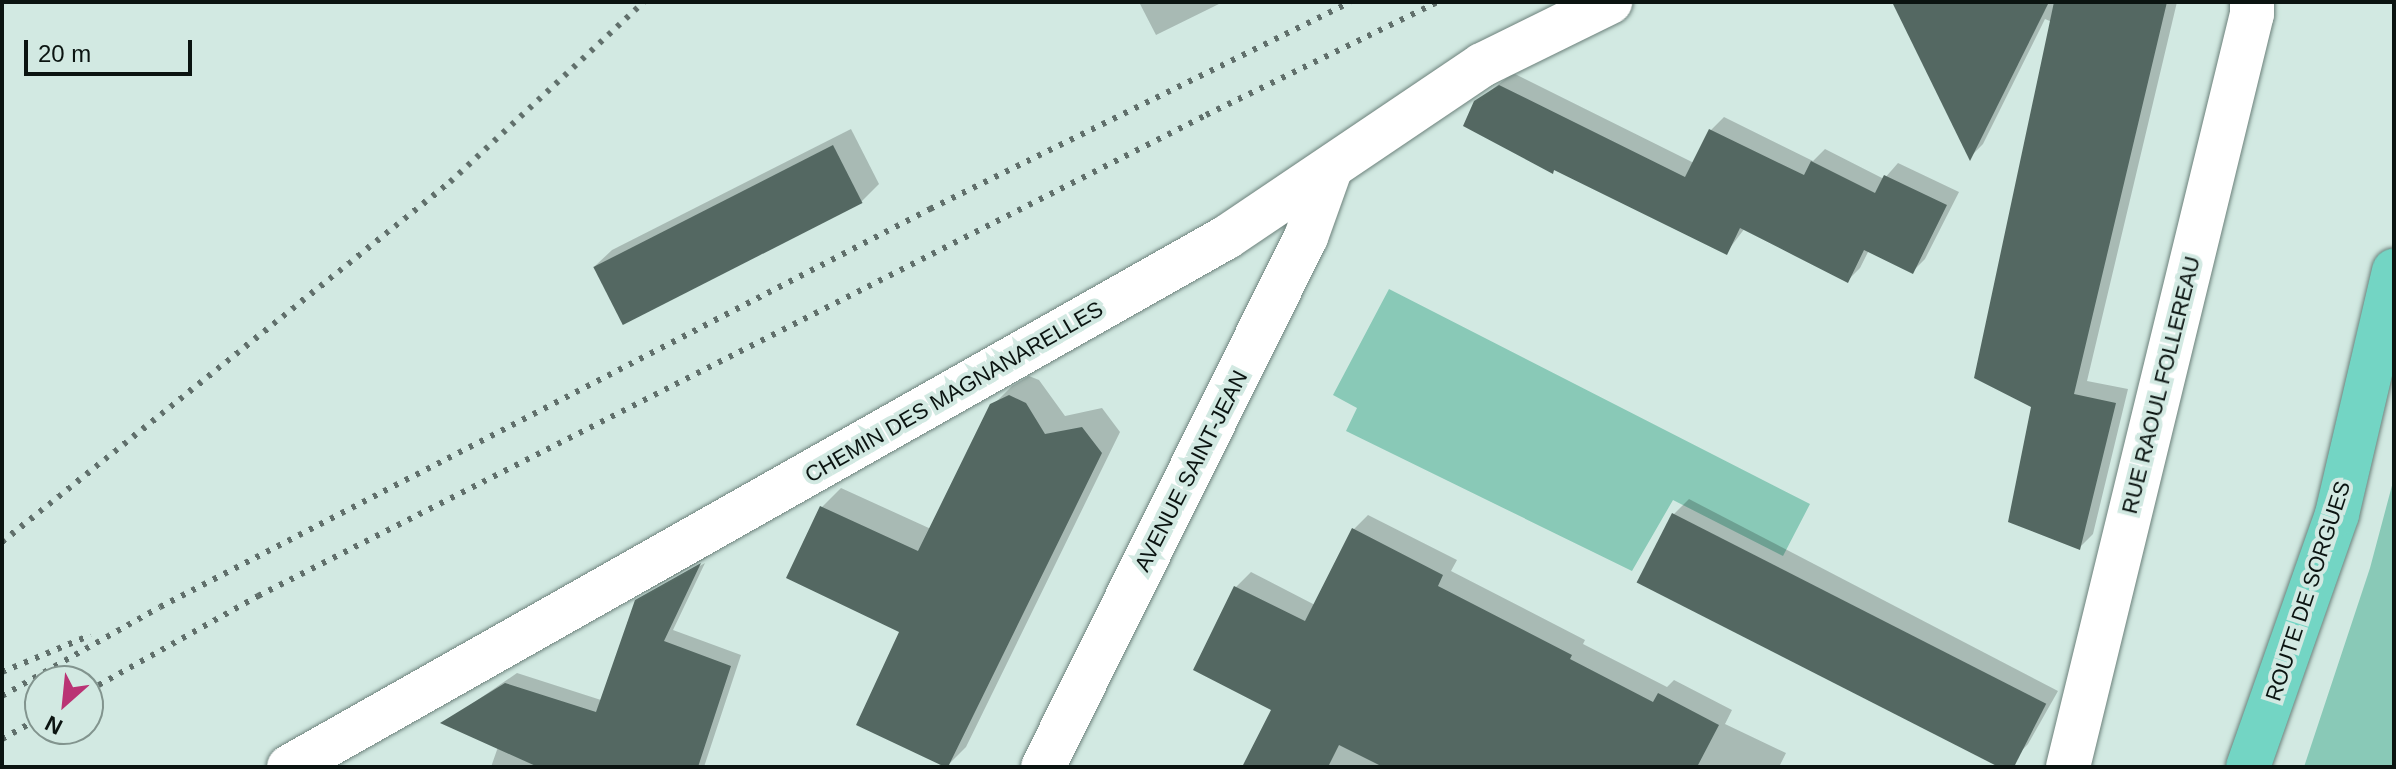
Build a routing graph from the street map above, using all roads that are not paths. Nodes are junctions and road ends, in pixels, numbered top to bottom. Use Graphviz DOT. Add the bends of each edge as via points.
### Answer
graph roads {
  1 [pos="1610,2"];
  2 [pos="2252,2"];
  3 [pos="1330,170"];
  4 [pos="2394,271"];
  5 [pos="289,767"];
  6 [pos="1043,767"];
  7 [pos="2068,767"];
  8 [pos="2248,767"];
  1 -- 3 [label="street, CHEMIN DES MAGNANARELLES" via="1482,65"];
  2 -- 7 [label="street, RUE RAOUL FOLLEREAU"];
  3 -- 5 [label="street, CHEMIN DES MAGNANARELLES" via="1227,237"];
  3 -- 6 [label="street, AVENUE SAINT-JEAN" via="1300,250"];
  4 -- 8 [label="main road, ROUTE DE SORGUES" via="2337,514"];
}
